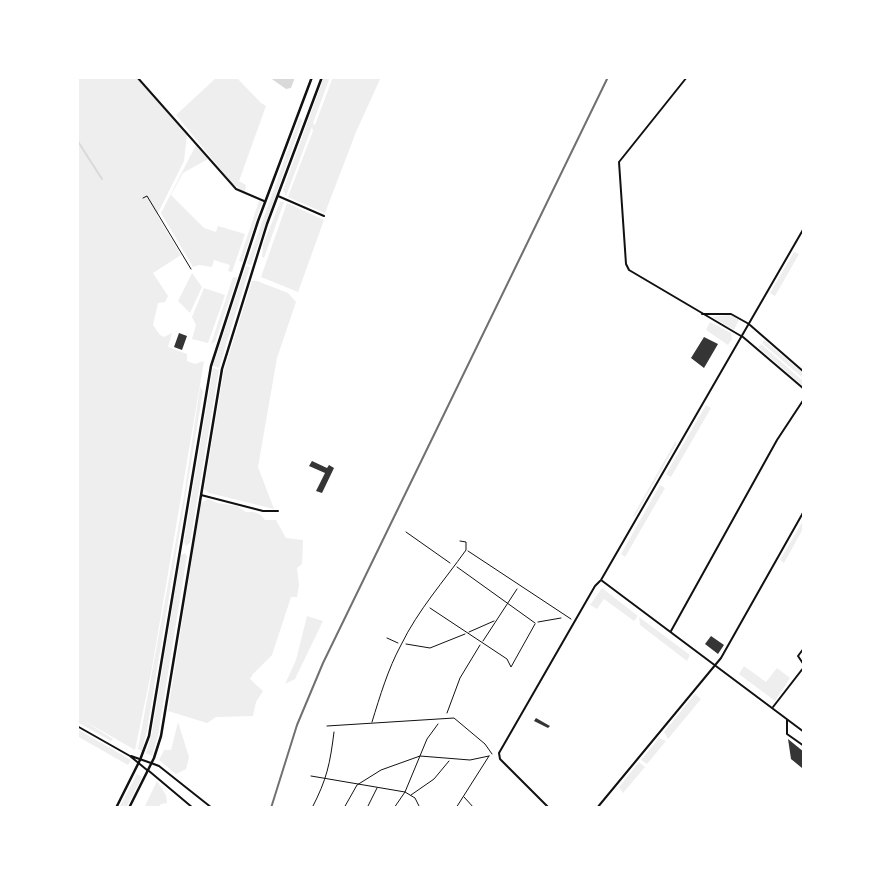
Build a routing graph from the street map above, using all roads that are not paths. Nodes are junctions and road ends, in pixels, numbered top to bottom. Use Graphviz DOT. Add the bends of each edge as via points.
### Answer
graph roads {
  1 [pos="137,77"];
  2 [pos="312,77"];
  3 [pos="322,77"];
  4 [pos="687,77"];
  5 [pos="298,113"];
  6 [pos="307,116"];
  7 [pos="277,195"];
  8 [pos="143,198"];
  9 [pos="265,202"];
  10 [pos="324,216"];
  11 [pos="804,228"];
  12 [pos="191,269"];
  13 [pos="701,314"];
  14 [pos="749,324"];
  15 [pos="742,336"];
  16 [pos="804,372"];
  17 [pos="804,389"];
  18 [pos="804,399"];
  19 [pos="200,495"];
  20 [pos="278,511"];
  21 [pos="804,511"];
  22 [pos="460,541"];
  23 [pos="180,548"];
  24 [pos="191,550"];
  25 [pos="466,550"];
  26 [pos="601,580"];
  27 [pos="571,619"];
  28 [pos="670,632"];
  29 [pos="804,648"];
  30 [pos="716,666"];
  31 [pos="804,666"];
  32 [pos="772,708"];
  33 [pos="787,719"];
  34 [pos="372,722"];
  35 [pos="77,726"];
  36 [pos="327,726"];
  37 [pos="804,732"];
  38 [pos="804,746"];
  39 [pos="491,755"];
  40 [pos="140,761"];
  41 [pos="151,763"];
  42 [pos="148,770"];
  43 [pos="116,808"];
  44 [pos="129,808"];
  45 [pos="193,808"];
  46 [pos="212,808"];
  47 [pos="549,808"];
  48 [pos="597,808"];
  1 -- 9 [label="street" via="236,189"];
  2 -- 5 [label="main road"];
  3 -- 6 [label="main road"];
  4 -- 13 [label="street" via="622,156 619,166 627,267"];
  5 -- 6 [label="main road"];
  5 -- 9 [label="main road"];
  6 -- 7 [label="main road"];
  7 -- 10 [label="street"];
  7 -- 19 [label="main road" via="222,369"];
  8 -- 12 [label="lane" via="147,196"];
  9 -- 23 [label="main road" via="211,366"];
  11 -- 14 [label="street"];
  13 -- 14 [label="street" via="731,314"];
  13 -- 15 [label="street"];
  14 -- 15 [label="street"];
  14 -- 16 [label="street"];
  15 -- 17 [label="street"];
  15 -- 26 [label="street"];
  18 -- 28 [label="street"];
  19 -- 20 [label="street"];
  19 -- 24 [label="main road"];
  21 -- 30 [label="street"];
  22 -- 25 [label="lane" via="466,542"];
  23 -- 24 [label="main road"];
  23 -- 40 [label="main road" via="150,731"];
  24 -- 41 [label="main road" via="161,736"];
  25 -- 27 [label="lane"];
  25 -- 34 [label="lane" via="401,643"];
  26 -- 28 [label="street"];
  26 -- 47 [label="street" via="498,755"];
  28 -- 30 [label="street"];
  29 -- 31 [label="street" via="798,656"];
  30 -- 32 [label="street"];
  30 -- 48 [label="street"];
  31 -- 32 [label="street"];
  32 -- 33 [label="street"];
  33 -- 37 [label="street"];
  33 -- 38 [label="street" via="788,734"];
  34 -- 36 [label="lane"];
  34 -- 39 [label="lane" via="454,718 485,744"];
  35 -- 40 [label="street"];
  40 -- 41 [label="street"];
  40 -- 42 [label="street"];
  40 -- 43 [label="main road"];
  41 -- 42 [label="main road"];
  41 -- 46 [label="street"];
  42 -- 44 [label="main road"];
  42 -- 45 [label="street"];
}
